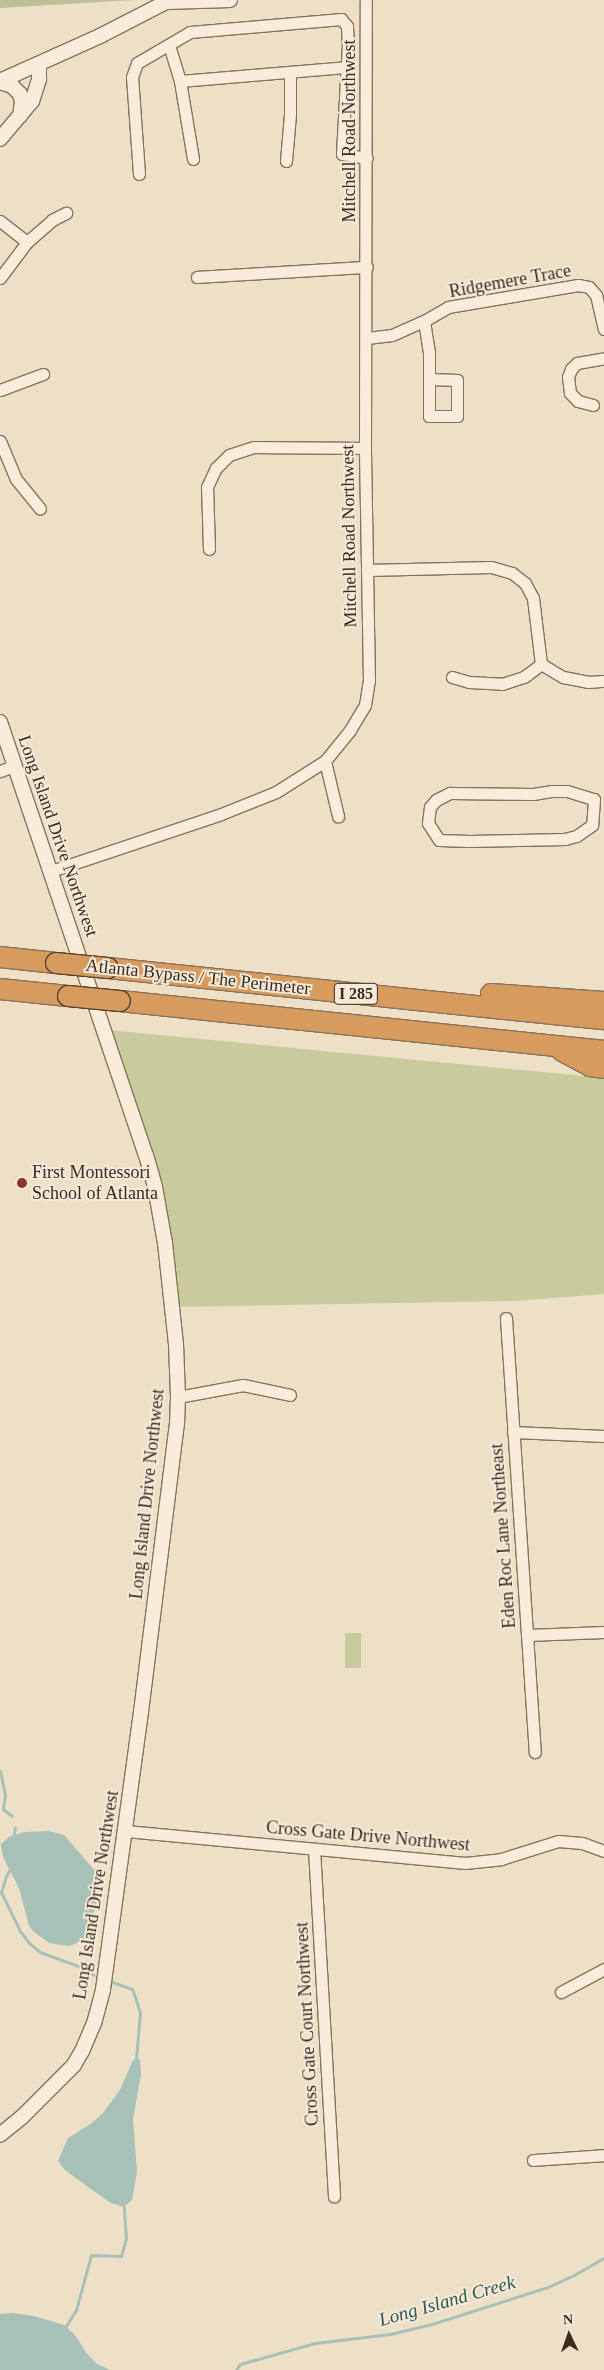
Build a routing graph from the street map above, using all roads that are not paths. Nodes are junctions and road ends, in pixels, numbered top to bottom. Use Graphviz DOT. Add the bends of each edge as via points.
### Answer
graph roads {
  1 [pos="230,0"];
  2 [pos="366,0"];
  3 [pos="168,1"];
  4 [pos="169,44"];
  5 [pos="39,64"];
  6 [pos="348,68"];
  7 [pos="290,73"];
  8 [pos="180,81"];
  9 [pos="0,82"];
  10 [pos="20,117"];
  11 [pos="0,139"];
  12 [pos="367,158"];
  13 [pos="192,159"];
  14 [pos="286,161"];
  15 [pos="139,174"];
  16 [pos="66,213"];
  17 [pos="0,221"];
  18 [pos="27,242"];
  19 [pos="367,267"];
  20 [pos="197,277"];
  21 [pos="0,278"];
  22 [pos="424,321"];
  23 [pos="604,329"];
  24 [pos="367,338"];
  25 [pos="604,358"];
  26 [pos="44,374"];
  27 [pos="430,379"];
  28 [pos="0,390"];
  29 [pos="594,405"];
  30 [pos="0,441"];
  31 [pos="365,448"];
  32 [pos="40,508"];
  33 [pos="209,549"];
  34 [pos="367,570"];
  35 [pos="541,664"];
  36 [pos="452,677"];
  37 [pos="604,681"];
  38 [pos="0,722"];
  39 [pos="325,761"];
  40 [pos="14,766"];
  41 [pos="0,771"];
  42 [pos="600,796"];
  43 [pos="338,816"];
  44 [pos="51,871"];
  45 [pos="0,957"];
  46 [pos="231,981"];
  47 [pos="0,989"];
  48 [pos="604,1002"];
  49 [pos="604,1019"];
  50 [pos="551,1046"];
  51 [pos="604,1051"];
  52 [pos="604,1068"];
  53 [pos="506,1318"];
  54 [pos="290,1395"];
  55 [pos="178,1397"];
  56 [pos="513,1432"];
  57 [pos="604,1436"];
  58 [pos="604,1632"];
  59 [pos="527,1635"];
  60 [pos="534,1752"];
  61 [pos="126,1831"];
  62 [pos="314,1849"];
  63 [pos="604,1851"];
  64 [pos="604,1969"];
  65 [pos="561,1992"];
  66 [pos="0,2135"];
  67 [pos="604,2155"];
  68 [pos="533,2160"];
  69 [pos="334,2196"];
  1 -- 3 [label="street"];
  2 -- 12 [label="street, Mitchell Road Northwest"];
  3 -- 5 [label="street"];
  4 -- 6 [label="street" via="190,32 341,19 347,26"];
  4 -- 8 [label="street"];
  4 -- 15 [label="street" via="137,63 132,76"];
  5 -- 9 [label="street"];
  5 -- 10 [label="street" via="35,94"];
  6 -- 7 [label="street"];
  6 -- 12 [label="street" via="342,154"];
  7 -- 8 [label="street"];
  7 -- 14 [label="street"];
  8 -- 13 [label="street"];
  9 -- 10 [label="street" via="12,86 20,94"];
  10 -- 11 [label="street"];
  12 -- 19 [label="street, Mitchell Road Northwest"];
  16 -- 18 [label="street" via="52,220"];
  17 -- 18 [label="street"];
  18 -- 21 [label="street"];
  19 -- 20 [label="street"];
  19 -- 24 [label="street, Mitchell Road Northwest"];
  22 -- 23 [label="street, Ridgemere Trace" via="448,307 578,286 590,288 596,295"];
  22 -- 24 [label="street, Ridgemere Trace" via="392,334"];
  22 -- 27 [label="street" via="430,352"];
  24 -- 31 [label="street, Mitchell Road Northwest"];
  25 -- 29 [label="street" via="577,364 570,369 568,377 570,393 578,401"];
  26 -- 28 [label="street"];
  30 -- 32 [label="street" via="16,479"];
  31 -- 33 [label="street" via="254,447 229,455 216,468 207,487"];
  31 -- 34 [label="street, Mitchell Road Northwest"];
  34 -- 35 [label="street" via="491,567 512,573 525,583 533,598"];
  34 -- 39 [label="street, Mitchell Road Northwest" via="368,693 361,716"];
  35 -- 36 [label="street" via="524,678 502,684 469,682"];
  35 -- 37 [label="street" via="563,677 588,682"];
  38 -- 40 [label="street, Long Island Drive Northwest"];
  39 -- 43 [label="street"];
  39 -- 44 [label="street, Mitchell Road Northwest" via="258,800"];
  40 -- 41 [label="street"];
  40 -- 44 [label="street, Long Island Drive Northwest"];
  42 -- 42 [label="street" via="592,825 565,839 439,840 428,823 430,807 450,793 567,791"];
  44 -- 55 [label="street, Long Island Drive Northwest" via="155,1187 165,1243"];
  45 -- 46 [label="highway, Atlanta Bypass / The Perimeter / I 285, bridge"];
  46 -- 48 [label="highway" via="329,979"];
  46 -- 49 [label="highway, Atlanta Bypass / The Perimeter / I 285"];
  47 -- 50 [label="highway, Atlanta Bypass / The Perimeter / I 285, bridge"];
  50 -- 51 [label="highway, Atlanta Bypass / The Perimeter / I 285"];
  50 -- 52 [label="highway" via="590,1066"];
  53 -- 56 [label="street, Eden Roc Lane Northeast"];
  54 -- 55 [label="street" via="244,1385"];
  55 -- 61 [label="street, Long Island Drive Northwest"];
  56 -- 57 [label="street"];
  56 -- 59 [label="street, Eden Roc Lane Northeast"];
  58 -- 59 [label="street"];
  59 -- 60 [label="street, Eden Roc Lane Northeast"];
  61 -- 62 [label="street, Cross Gate Drive Northwest"];
  61 -- 66 [label="street, Long Island Drive Northwest" via="103,1990 94,2023 82,2051 64,2077"];
  62 -- 63 [label="street, Cross Gate Drive Northwest" via="465,1863 501,1859 558,1841 582,1843"];
  62 -- 69 [label="street, Cross Gate Court Northwest"];
  64 -- 65 [label="street"];
  67 -- 68 [label="street"];
}
